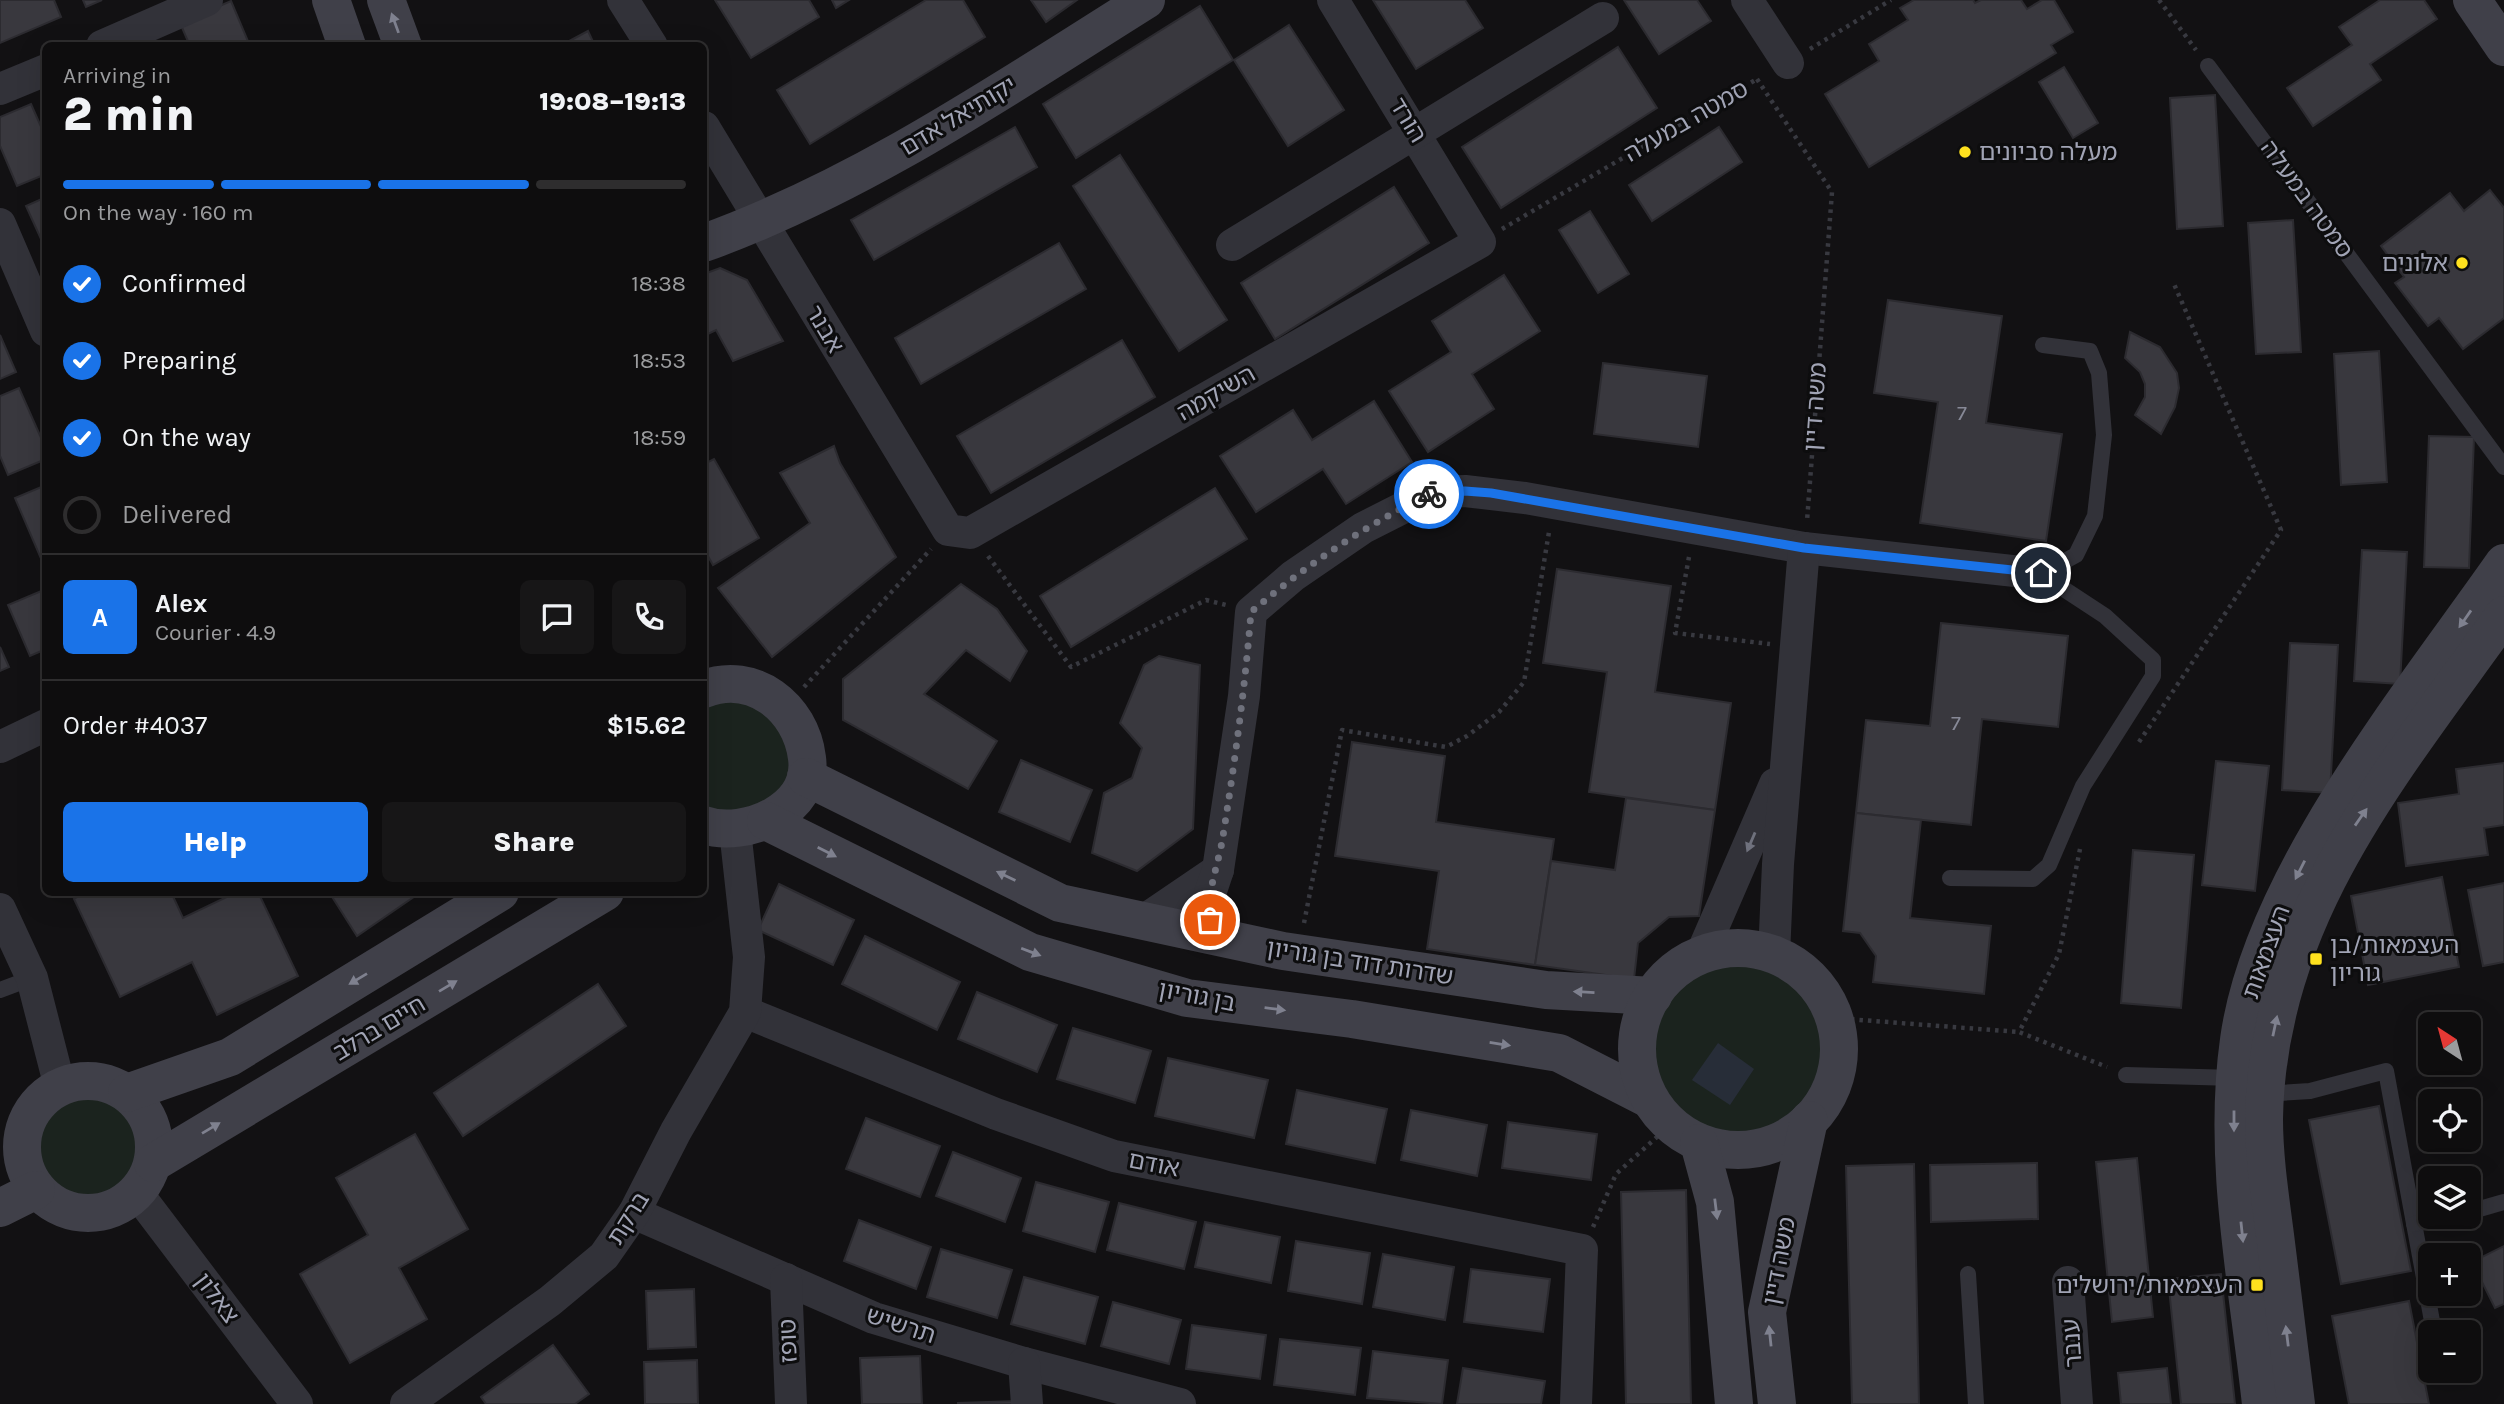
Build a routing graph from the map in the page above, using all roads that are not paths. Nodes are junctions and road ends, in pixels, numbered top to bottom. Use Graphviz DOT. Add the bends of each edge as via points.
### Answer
graph roads {
  1 [pos="207,0"];
  2 [pos="331,0"];
  3 [pos="386,0"];
  4 [pos="624,0"];
  5 [pos="1146,0"];
  6 [pos="1333,0"];
  7 [pos="1747,0"];
  8 [pos="2472,0"];
  9 [pos="1603,18"];
  10 [pos="147,37"];
  11 [pos="122,42"];
  12 [pos="346,42"];
  13 [pos="402,42"];
  14 [pos="650,42"];
  15 [pos="2504,47"];
  16 [pos="1787,63"];
  17 [pos="2208,66"];
  18 [pos="42,72"];
  19 [pos="0,89"];
  20 [pos="707,132"];
  21 [pos="1416,132"];
  22 [pos="763,222"];
  23 [pos="0,224"];
  24 [pos="707,242"];
  25 [pos="1480,242"];
  26 [pos="1232,245"];
  27 [pos="42,322"];
  28 [pos="2043,345"];
  29 [pos="2504,467"];
  30 [pos="959,532"];
  31 [pos="1804,548"];
  32 [pos="2504,563"];
  33 [pos="2041,573"];
  34 [pos="2504,615"];
  35 [pos="707,687"];
  36 [pos="42,727"];
  37 [pos="0,747"];
  38 [pos="1787,757"];
  39 [pos="806,777"];
  40 [pos="724,827"];
  41 [pos="1218,870"];
  42 [pos="1950,878"];
  43 [pos="493,896"];
  44 [pos="599,896"];
  45 [pos="0,909"];
  46 [pos="1143,921"];
  47 [pos="1213,937"];
  48 [pos="1701,955"];
  49 [pos="1774,955"];
  50 [pos="32,978"];
  51 [pos="0,990"];
  52 [pos="1653,996"];
  53 [pos="745,1012"];
  54 [pos="2126,1075"];
  55 [pos="2250,1086"];
  56 [pos="60,1087"];
  57 [pos="127,1093"];
  58 [pos="1808,1120"];
  59 [pos="1673,1122"];
  60 [pos="13,1132"];
  61 [pos="145,1177"];
  62 [pos="36,1189"];
  63 [pos="2504,1202"];
  64 [pos="0,1208"];
  65 [pos="2481,1209"];
  66 [pos="634,1213"];
  67 [pos="2418,1223"];
  68 [pos="2414,1224"];
  69 [pos="1968,1275"];
  70 [pos="786,1279"];
  71 [pos="2068,1282"];
  72 [pos="2432,1320"];
  73 [pos="1024,1363"];
  74 [pos="297,1404"];
  75 [pos="406,1404"];
  76 [pos="791,1404"];
  77 [pos="1027,1404"];
  78 [pos="1180,1404"];
  79 [pos="1576,1404"];
  80 [pos="1734,1404"];
  81 [pos="1777,1404"];
  82 [pos="1976,1404"];
  83 [pos="2077,1404"];
  84 [pos="2261,1404"];
  85 [pos="2296,1404"];
  1 -- 10 [label="street"];
  2 -- 12 [label="street"];
  13 -- 3 [label="street, one-way"];
  4 -- 14 [label="street"];
  5 -- 22 [label="street, יקותיאל אדם" via="928,136"];
  6 -- 21 [label="street, הורד"];
  7 -- 16 [label="street"];
  8 -- 15 [label="street"];
  9 -- 21 [label="street"];
  10 -- 11 [label="street"];
  17 -- 29 [label="lane, סמטה במעלה"];
  18 -- 19 [label="street"];
  20 -- 22 [label="street, אבנר"];
  21 -- 25 [label="street, הורד"];
  21 -- 26 [label="street"];
  22 -- 24 [label="street, יקותיאל אדם"];
  22 -- 30 [label="street, אבנר" via="822,325"];
  23 -- 27 [label="street"];
  25 -- 30 [label="street, השיקמה"];
  28 -- 33 [label="lane" via="2090,351 2099,373 2104,435 2095,516 2076,555"];
  31 -- 33 [label="street"];
  31 -- 38 [label="street"];
  31 -- 41 [label="street" via="1465,491 1434,492 1363,528 1293,576 1251,612 1244,696"];
  32 -- 55 [label="street, העצמאות, one-way" via="2374,750 2309,852 2276,917 2254,973 2239,1039"];
  33 -- 42 [label="lane" via="2105,616 2153,660 2153,676 2083,786 2049,865 2033,879"];
  55 -- 34 [label="street, העצמאות, one-way" via="2271,1043 2299,941 2355,825"];
  35 -- 39 [label="street" via="736,683 774,697 801,738"];
  36 -- 37 [label="street"];
  38 -- 48 [label="street, one-way"];
  38 -- 49 [label="street"];
  39 -- 40 [label="street" via="782,811"];
  46 -- 39 [label="street, שדרות דוד בן גוריון, one-way" via="1060,903"];
  40 -- 53 [label="street, ברקת" via="750,957"];
  40 -- 59 [label="street, בן גוריון, one-way" via="1030,952 1187,998 1559,1053"];
  41 -- 46 [label="street"];
  41 -- 47 [label="street" via="1207,903"];
  43 -- 57 [label="street, one-way" via="230,1057"];
  61 -- 44 [label="street, חיים ברלב, one-way"];
  45 -- 50 [label="street"];
  46 -- 47 [label="street, שדרות דוד בן גוריון"];
  52 -- 47 [label="street, שדרות דוד בן גוריון, one-way" via="1546,990"];
  48 -- 49 [label="street" via="1727,948 1760,949"];
  48 -- 52 [label="street" via="1668,975"];
  49 -- 58 [label="street" via="1790,961 1815,982 1834,1017 1840,1042 1836,1075 1822,1106"];
  50 -- 51 [label="lane"];
  50 -- 56 [label="street"];
  52 -- 59 [label="street" via="1637,1032 1637,1066"];
  53 -- 66 [label="street, ברקת"];
  53 -- 79 [label="street, אודם" via="996,1114 1114,1156 1582,1250"];
  54 -- 55 [label="lane"];
  55 -- 68 [label="lane" via="2310,1091 2386,1071"];
  55 -- 84 [label="street, העצמאות, one-way" via="2236,1164"];
  85 -- 55 [label="street, העצמאות, one-way" via="2269,1186"];
  56 -- 57 [label="street" via="94,1081"];
  56 -- 60 [label="street" via="45,1096"];
  57 -- 61 [label="street" via="153,1132"];
  58 -- 59 [label="street" via="1798,1131 1767,1146 1733,1150"];
  81 -- 58 [label="street, משה דיין, one-way" via="1768,1312"];
  59 -- 80 [label="street, משה דיין, one-way" via="1715,1202"];
  60 -- 62 [label="street"];
  61 -- 62 [label="street" via="118,1206 97,1213 74,1213 53,1204"];
  61 -- 74 [label="street, צאלון"];
  62 -- 64 [label="street"];
  63 -- 65 [label="lane"];
  66 -- 70 [label="street, תרשיש"];
  66 -- 75 [label="street, ברקת" via="595,1264"];
  67 -- 68 [label="lane"];
  68 -- 72 [label="lane"];
  69 -- 82 [label="lane"];
  70 -- 73 [label="street, תרשיש" via="874,1318"];
  70 -- 76 [label="street, טופז"];
  71 -- 83 [label="street, ענבר"];
  73 -- 77 [label="street"];
  73 -- 78 [label="street, תרשיש"];
}
